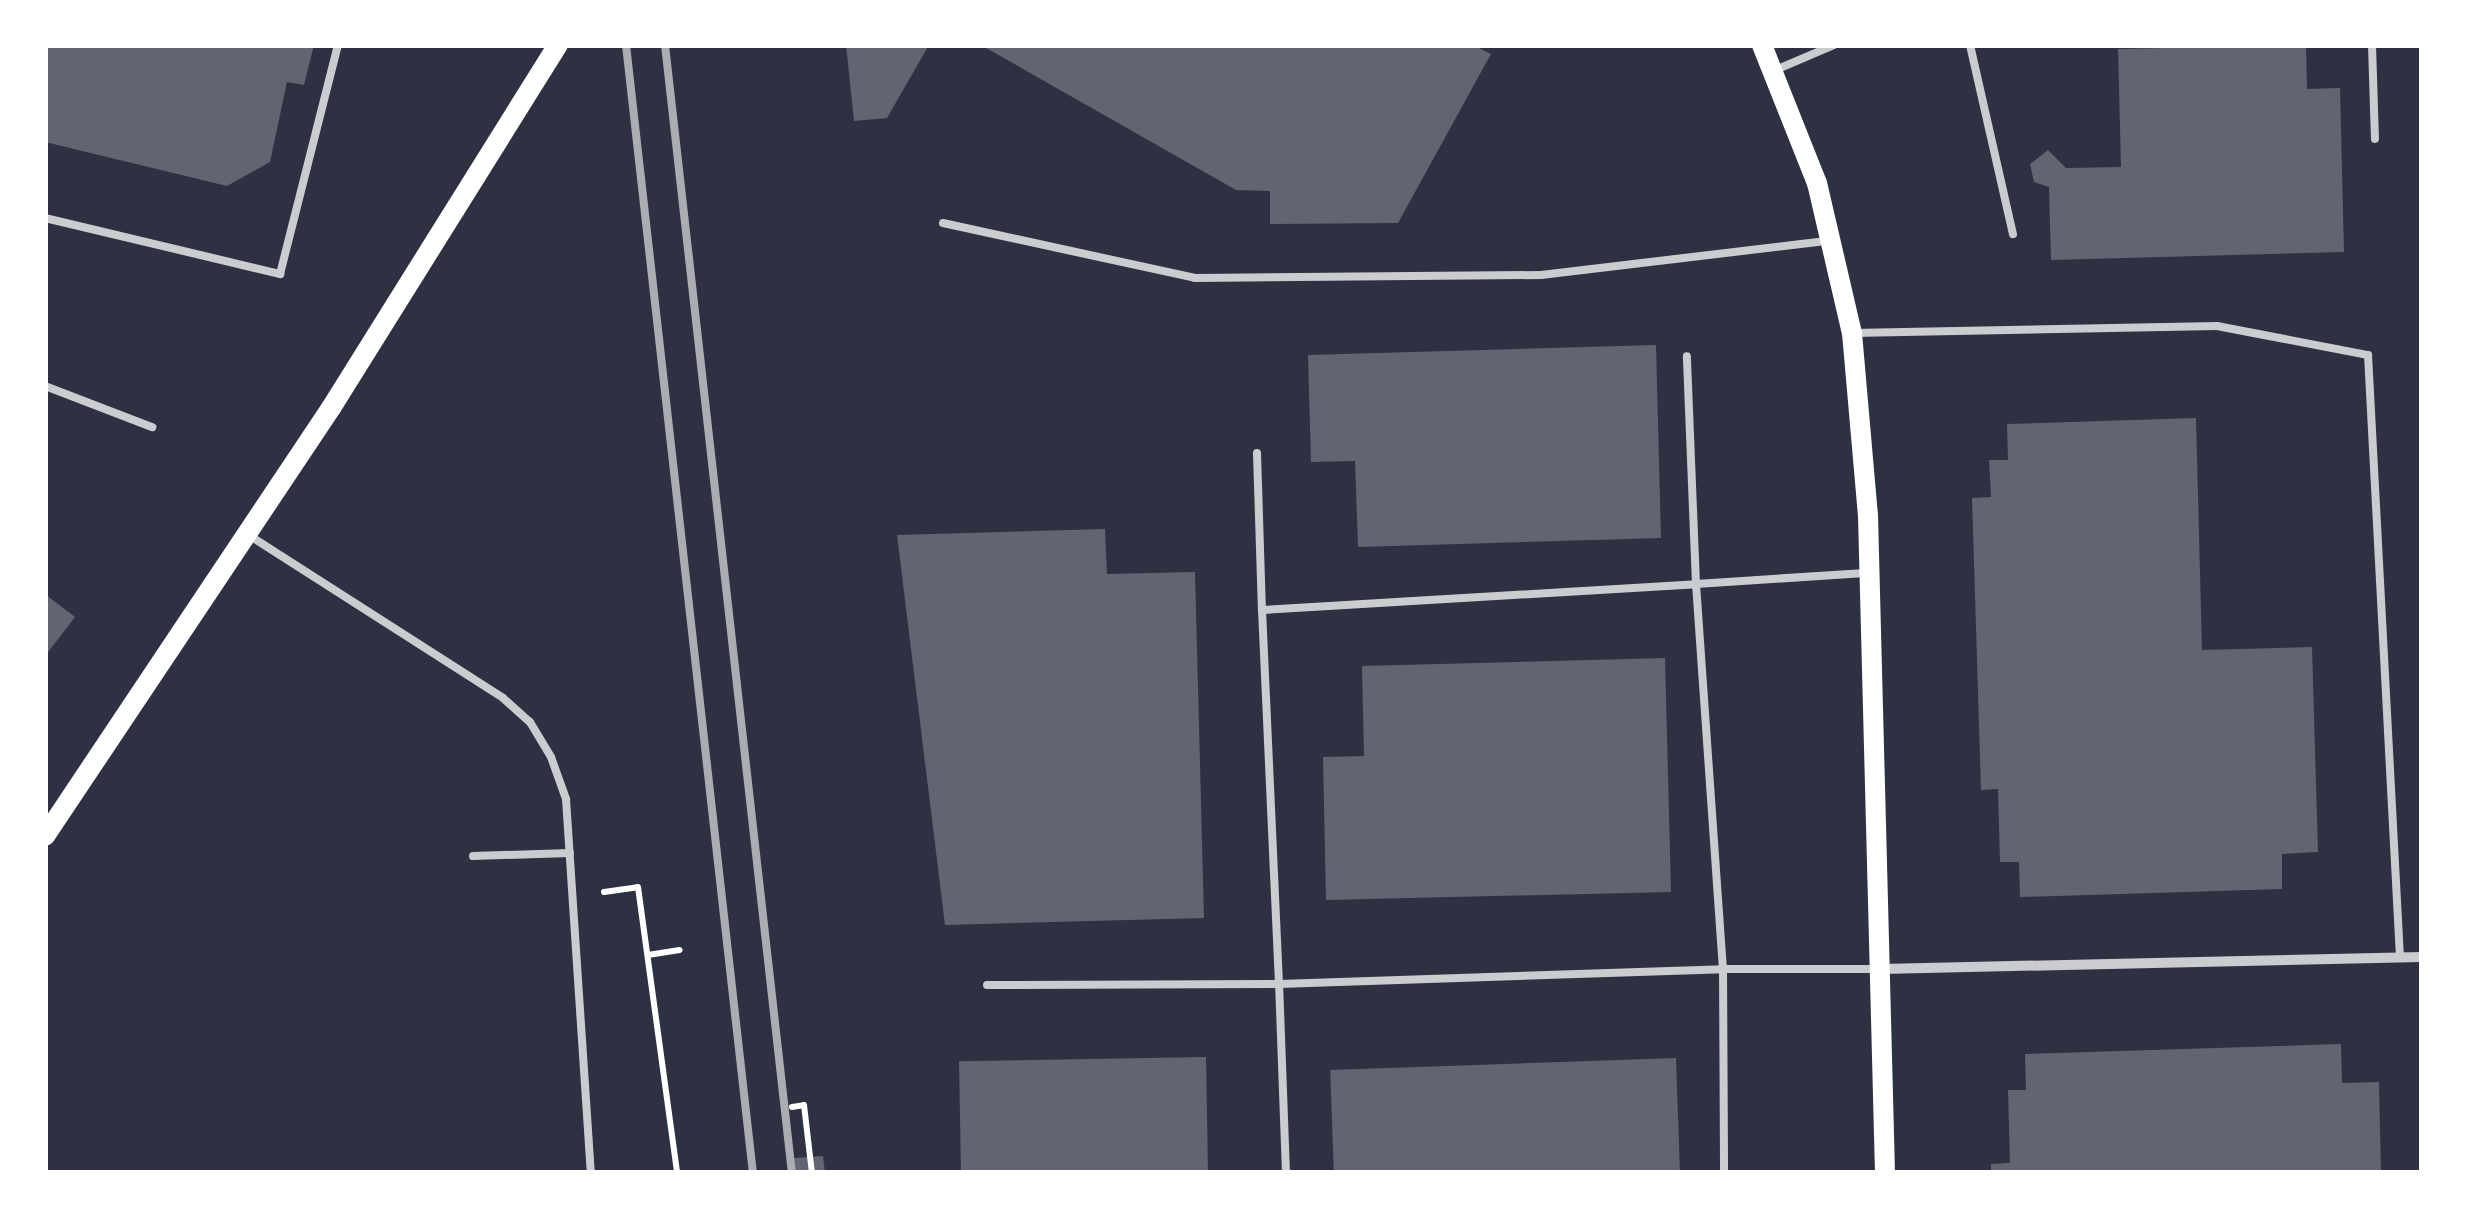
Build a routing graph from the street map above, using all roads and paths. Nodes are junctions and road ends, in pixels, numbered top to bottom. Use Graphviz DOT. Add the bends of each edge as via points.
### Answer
graph roads {
  1 [pos="338,45"];
  2 [pos="558,45"];
  3 [pos="1762,45"];
  4 [pos="1834,45"];
  5 [pos="1970,45"];
  6 [pos="2372,45"];
  7 [pos="1773,71"];
  8 [pos="2375,139"];
  9 [pos="45,218"];
  10 [pos="943,223"];
  11 [pos="2012,234"];
  12 [pos="1830,240"];
  13 [pos="1852,333"];
  14 [pos="1687,356"];
  15 [pos="45,386"];
  16 [pos="152,427"];
  17 [pos="1257,453"];
  18 [pos="247,534"];
  19 [pos="1870,573"];
  20 [pos="1696,584"];
  21 [pos="1262,610"];
  22 [pos="45,836"];
  23 [pos="570,853"];
  24 [pos="473,856"];
  25 [pos="604,892"];
  26 [pos="680,950"];
  27 [pos="648,956"];
  28 [pos="2400,957"];
  29 [pos="2422,957"];
  30 [pos="1724,969"];
  31 [pos="1880,970"];
  32 [pos="1279,984"];
  33 [pos="987,985"];
  34 [pos="792,1107"];
  35 [pos="592,1173"];
  36 [pos="677,1173"];
  37 [pos="812,1173"];
  38 [pos="1286,1173"];
  39 [pos="1724,1173"];
  40 [pos="1884,1173"];
  1 -- 9 [label="lane" via="280,274"];
  2 -- 18 [label="main road"];
  3 -- 7 [label="main road"];
  4 -- 7 [label="lane"];
  5 -- 11 [label="lane"];
  6 -- 8 [label="lane"];
  7 -- 12 [label="main road" via="1817,183"];
  10 -- 12 [label="lane" via="1194,278 1542,275"];
  12 -- 13 [label="main road"];
  13 -- 19 [label="main road"];
  13 -- 28 [label="lane" via="2217,326 2368,355"];
  14 -- 20 [label="lane"];
  15 -- 16 [label="lane"];
  17 -- 21 [label="lane"];
  18 -- 22 [label="main road"];
  18 -- 23 [label="lane" via="530,722 566,799"];
  19 -- 20 [label="lane"];
  19 -- 31 [label="main road"];
  20 -- 21 [label="lane"];
  20 -- 30 [label="lane"];
  21 -- 32 [label="lane"];
  23 -- 24 [label="lane"];
  23 -- 35 [label="lane"];
  25 -- 27 [label="path" via="638,888"];
  26 -- 27 [label="path"];
  27 -- 36 [label="path"];
  28 -- 29 [label="street"];
  28 -- 31 [label="street"];
  30 -- 31 [label="lane"];
  30 -- 32 [label="lane"];
  30 -- 39 [label="lane"];
  31 -- 40 [label="main road"];
  32 -- 33 [label="lane"];
  32 -- 38 [label="lane"];
  34 -- 37 [label="path" via="804,1106"];
}
